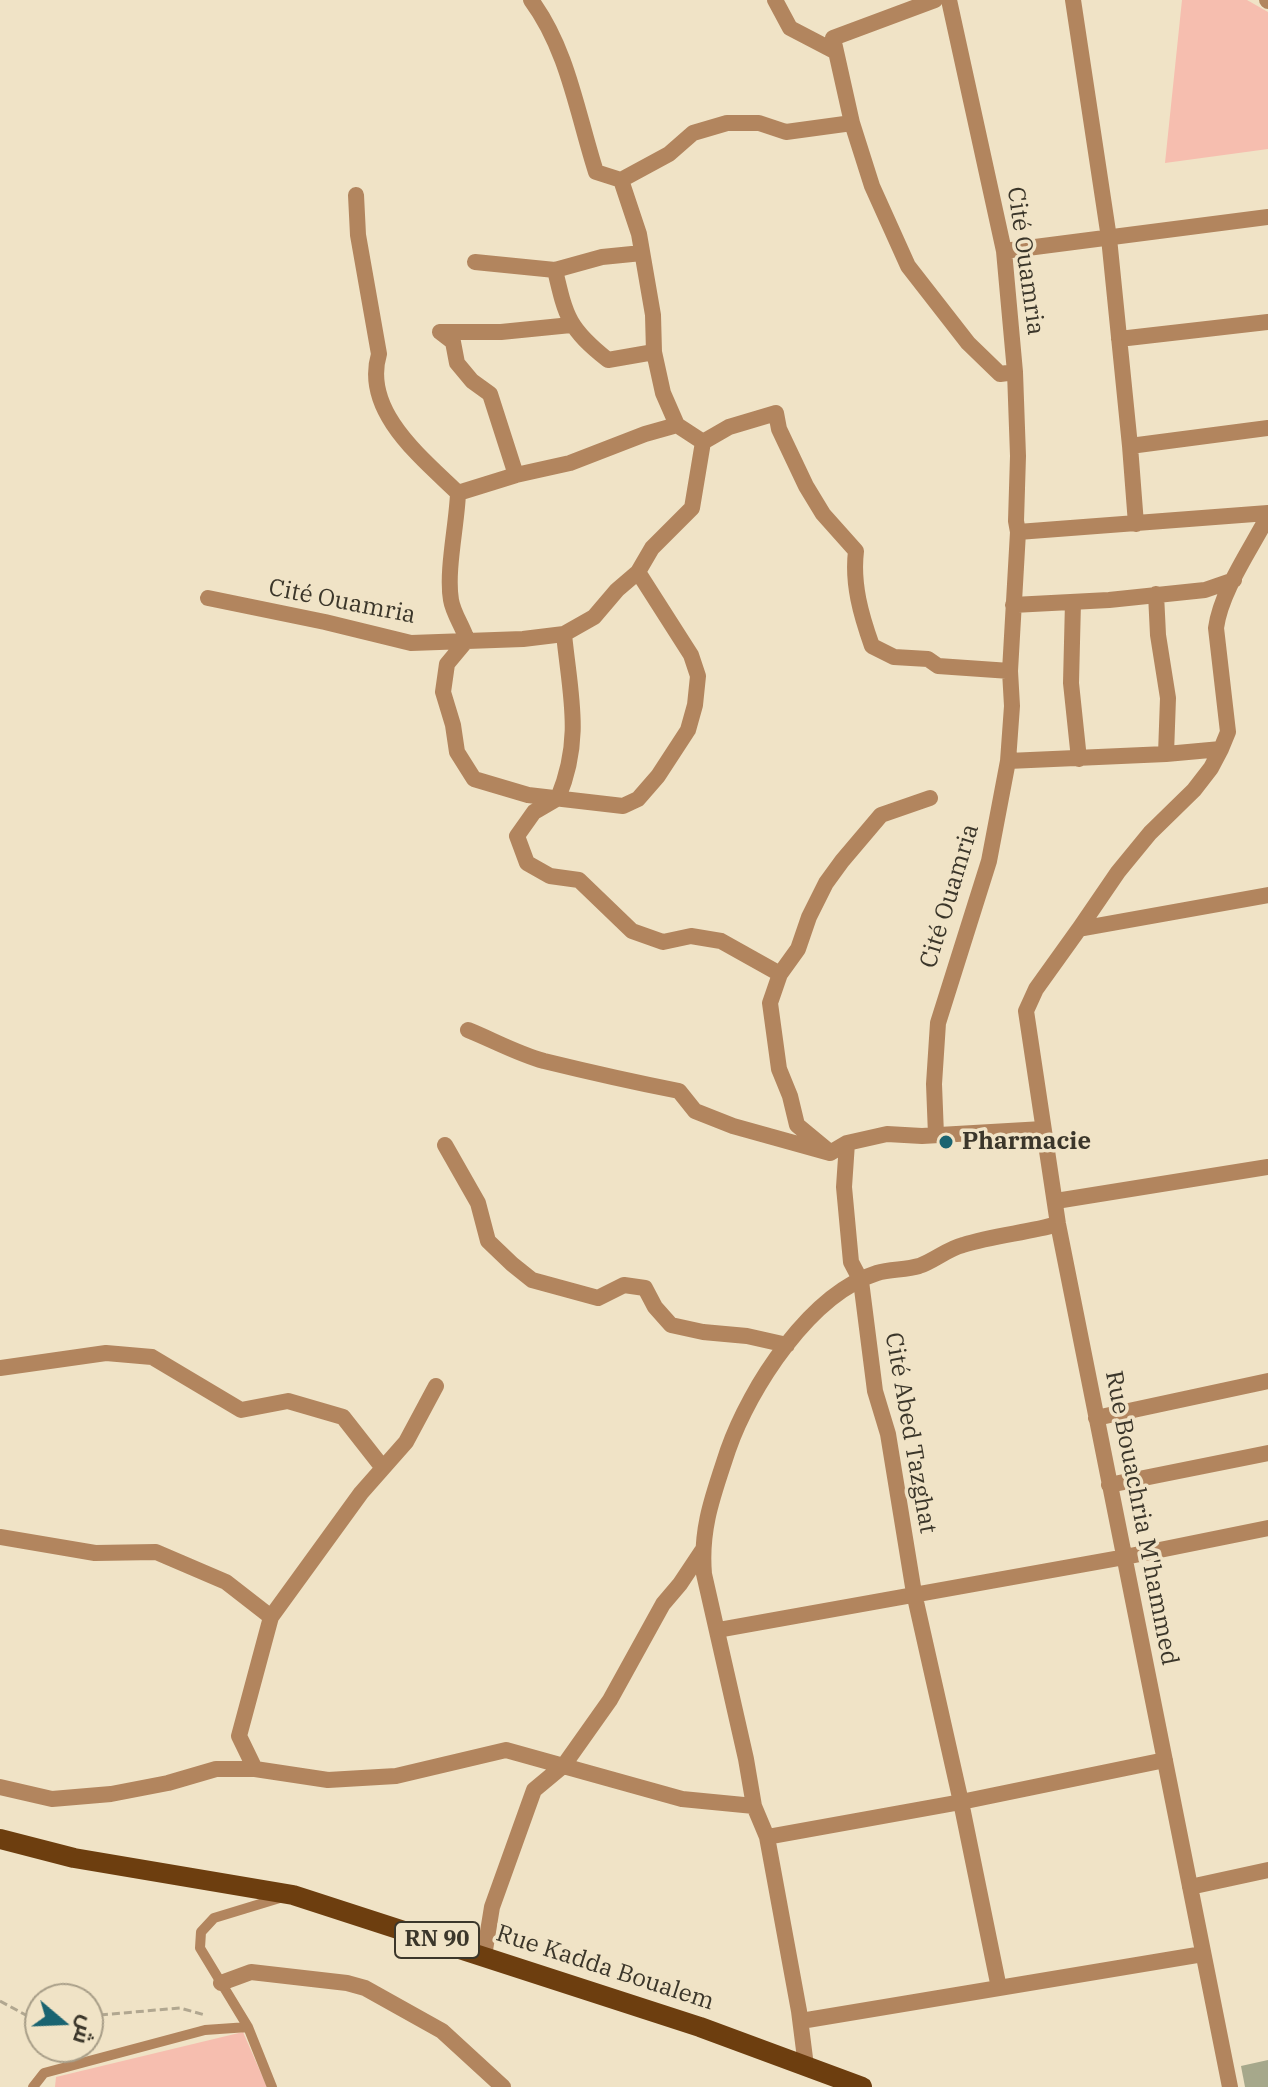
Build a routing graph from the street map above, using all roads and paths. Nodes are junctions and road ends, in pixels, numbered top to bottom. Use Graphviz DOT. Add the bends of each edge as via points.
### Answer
graph roads {
  1 [pos="531,0"];
  2 [pos="775,0"];
  3 [pos="935,0"];
  4 [pos="949,0"];
  5 [pos="1073,0"];
  6 [pos="836,52"];
  7 [pos="852,123"];
  8 [pos="621,180"];
  9 [pos="356,195"];
  10 [pos="1268,217"];
  11 [pos="1109,238"];
  12 [pos="1004,251"];
  13 [pos="642,253"];
  14 [pos="475,262"];
  15 [pos="555,270"];
  16 [pos="1268,322"];
  17 [pos="571,325"];
  18 [pos="1119,339"];
  19 [pos="654,352"];
  20 [pos="1015,372"];
  21 [pos="677,425"];
  22 [pos="1268,428"];
  23 [pos="703,442"];
  24 [pos="1130,446"];
  25 [pos="516,475"];
  26 [pos="458,493"];
  27 [pos="1268,514"];
  28 [pos="1136,524"];
  29 [pos="1018,532"];
  30 [pos="638,572"];
  31 [pos="1234,580"];
  32 [pos="1156,594"];
  33 [pos="208,598"];
  34 [pos="1073,602"];
  35 [pos="1013,605"];
  36 [pos="564,634"];
  37 [pos="467,640"];
  38 [pos="1010,671"];
  39 [pos="1221,749"];
  40 [pos="1166,754"];
  41 [pos="1079,759"];
  42 [pos="1008,761"];
  43 [pos="558,798"];
  44 [pos="930,798"];
  45 [pos="1268,895"];
  46 [pos="1079,929"];
  47 [pos="780,974"];
  48 [pos="468,1030"];
  49 [pos="1043,1129"];
  50 [pos="936,1135"];
  51 [pos="847,1143"];
  52 [pos="445,1145"];
  53 [pos="830,1153"];
  54 [pos="1268,1167"];
  55 [pos="1056,1201"];
  56 [pos="1058,1224"];
  57 [pos="861,1281"];
  58 [pos="787,1345"];
  59 [pos="0,1368"];
  60 [pos="1268,1381"];
  61 [pos="436,1386"];
  62 [pos="1096,1418"];
  63 [pos="1268,1453"];
  64 [pos="383,1468"];
  65 [pos="1109,1485"];
  66 [pos="1268,1528"];
  67 [pos="0,1537"];
  68 [pos="702,1551"];
  69 [pos="1125,1557"];
  70 [pos="914,1593"];
  71 [pos="271,1617"];
  72 [pos="718,1630"];
  73 [pos="1165,1760"];
  74 [pos="564,1765"];
  75 [pos="255,1769"];
  76 [pos="0,1787"];
  77 [pos="961,1802"];
  78 [pos="754,1806"];
  79 [pos="767,1837"];
  80 [pos="0,1839"];
  81 [pos="1268,1870"];
  82 [pos="1190,1887"];
  83 [pos="293,1895"];
  84 [pos="1203,1954"];
  85 [pos="484,1956"];
  86 [pos="221,1983"];
  87 [pos="999,1988"];
  88 [pos="0,2001"];
  89 [pos="24,2014"];
  90 [pos="104,2015"];
  91 [pos="207,2015"];
  92 [pos="801,2021"];
  93 [pos="248,2027"];
  94 [pos="806,2066"];
  95 [pos="44,2073"];
  96 [pos="33,2087"];
  97 [pos="43,2087"];
  98 [pos="272,2087"];
  99 [pos="503,2087"];
  100 [pos="862,2087"];
  101 [pos="1230,2087"];
  1 -- 8 [label="street" via="564,59 596,172"];
  2 -- 6 [label="street" via="790,28"];
  3 -- 6 [label="street" via="833,38"];
  4 -- 12 [label="street, Cité Ouamria"];
  5 -- 11 [label="street"];
  6 -- 7 [label="street"];
  7 -- 8 [label="street" via="786,132 759,123 727,123 693,133 669,154"];
  7 -- 20 [label="street" via="872,186 908,266 968,343 1000,374"];
  8 -- 13 [label="street"];
  9 -- 26 [label="street" via="379,354 379,399 397,429"];
  10 -- 11 [label="street"];
  11 -- 12 [label="street"];
  11 -- 18 [label="street"];
  12 -- 20 [label="street, Cité Ouamria"];
  13 -- 15 [label="street"];
  13 -- 19 [label="street"];
  14 -- 15 [label="street"];
  15 -- 17 [label="street"];
  16 -- 18 [label="street"];
  17 -- 19 [label="street" via="608,360"];
  17 -- 25 [label="street" via="440,332 453,342 464,372 490,394"];
  18 -- 24 [label="street"];
  19 -- 21 [label="street"];
  20 -- 29 [label="street, Cité Ouamria"];
  21 -- 23 [label="street"];
  21 -- 25 [label="street" via="570,463"];
  22 -- 24 [label="street"];
  23 -- 30 [label="street, Cité Ouamria" via="692,508 652,548"];
  23 -- 38 [label="street" via="729,427 776,413 806,486 856,551 858,595 872,646 894,657 928,659 938,666"];
  24 -- 28 [label="street"];
  25 -- 26 [label="street"];
  26 -- 37 [label="street, Cité Ouamria" via="451,601"];
  27 -- 28 [label="street"];
  27 -- 31 [label="street"];
  28 -- 29 [label="street"];
  29 -- 35 [label="street, Cité Ouamria"];
  30 -- 36 [label="street, Cité Ouamria" via="594,617"];
  30 -- 43 [label="street" via="691,655 698,676 688,730 638,799 623,806"];
  31 -- 32 [label="street" via="1205,590"];
  31 -- 39 [label="street" via="1216,628 1228,732"];
  32 -- 34 [label="street"];
  32 -- 40 [label="street" via="1168,698"];
  33 -- 37 [label="street, Cité Ouamria" via="411,643"];
  34 -- 35 [label="street"];
  34 -- 41 [label="street" via="1071,683"];
  35 -- 38 [label="street, Cité Ouamria"];
  36 -- 37 [label="street, Cité Ouamria"];
  36 -- 43 [label="street" via="574,747"];
  37 -- 43 [label="street" via="447,664 443,692 457,752 474,779"];
  38 -- 42 [label="street, Cité Ouamria"];
  39 -- 40 [label="street"];
  39 -- 46 [label="street, Rue Bouachria M'hammed" via="1194,790 1150,833"];
  40 -- 41 [label="street"];
  41 -- 42 [label="street"];
  42 -- 50 [label="street, Cité Ouamria" via="989,861 938,1023"];
  43 -- 47 [label="street" via="534,812 517,836 527,863 550,876 579,880 632,931 663,942 691,936 721,941"];
  44 -- 47 [label="street" via="881,815 861,837 826,883 798,949"];
  45 -- 46 [label="street"];
  46 -- 49 [label="street, Rue Bouachria M'hammed" via="1026,1011"];
  47 -- 53 [label="street" via="770,1003 779,1069 797,1125"];
  48 -- 53 [label="street" via="542,1061 679,1091 695,1111"];
  49 -- 50 [label="street"];
  49 -- 55 [label="street, Rue Bouachria M'hammed"];
  50 -- 51 [label="street" via="887,1134"];
  51 -- 53 [label="street"];
  51 -- 57 [label="street, Cité Abed Tazghat" via="847,1233 851,1262"];
  52 -- 58 [label="street" via="478,1203 488,1241 532,1280 598,1298 624,1285 645,1288 671,1325"];
  54 -- 55 [label="street"];
  55 -- 56 [label="street, Rue Bouachria M'hammed"];
  56 -- 57 [label="street" via="961,1245 920,1266 876,1273"];
  56 -- 62 [label="street, Rue Bouachria M'hammed"];
  57 -- 58 [label="street" via="843,1290"];
  57 -- 70 [label="street, Cité Abed Tazghat" via="875,1391 888,1434"];
  58 -- 68 [label="street" via="746,1406 707,1513"];
  59 -- 64 [label="street" via="106,1353 152,1357 241,1410 288,1401 343,1417"];
  60 -- 62 [label="street"];
  61 -- 64 [label="street" via="406,1442"];
  62 -- 65 [label="street, Rue Bouachria M'hammed"];
  63 -- 65 [label="street"];
  64 -- 71 [label="street"];
  65 -- 69 [label="street, Rue Bouachria M'hammed"];
  66 -- 69 [label="street"];
  67 -- 71 [label="street" via="95,1553 156,1552 226,1582"];
  68 -- 72 [label="street"];
  68 -- 74 [label="street" via="663,1604 610,1700"];
  69 -- 70 [label="street"];
  69 -- 73 [label="street, Rue Bouachria M'hammed"];
  70 -- 72 [label="street"];
  70 -- 77 [label="street, Cité Abed Tazghat"];
  71 -- 75 [label="street" via="239,1736"];
  72 -- 78 [label="street"];
  73 -- 77 [label="street"];
  73 -- 82 [label="street, Rue Bouachria M'hammed"];
  74 -- 75 [label="street" via="506,1750 396,1776 328,1780"];
  74 -- 78 [label="street" via="682,1799"];
  74 -- 85 [label="street" via="534,1790 492,1907"];
  75 -- 76 [label="street" via="216,1769 168,1783 67,1798"];
  77 -- 79 [label="street"];
  77 -- 87 [label="street, Cité Abed Tazghat"];
  78 -- 79 [label="street"];
  79 -- 92 [label="street"];
  80 -- 83 [label="main road, Rue Kadda Boualem / RN 90" via="74,1858"];
  81 -- 82 [label="street"];
  82 -- 84 [label="street, Rue Bouachria M'hammed"];
  83 -- 85 [label="main road, Rue Kadda Boualem / RN 90"];
  83 -- 86 [label="lane" via="214,1918 201,1932 200,1948"];
  84 -- 87 [label="street"];
  84 -- 101 [label="street, Rue Bouachria M'hammed"];
  85 -- 94 [label="main road, Rue Kadda Boualem / RN 90"];
  86 -- 93 [label="lane"];
  86 -- 99 [label="street" via="251,1972 365,1988 442,2031"];
  87 -- 92 [label="street"];
  88 -- 89 [label="path"];
  90 -- 91 [label="path" via="180,2008"];
  92 -- 94 [label="street"];
  93 -- 95 [label="lane" via="205,2030"];
  93 -- 98 [label="lane"];
  94 -- 100 [label="main road, Rue Kadda Boualem / RN 90"];
  95 -- 96 [label="lane"];
  95 -- 97 [label="lane"];
}
